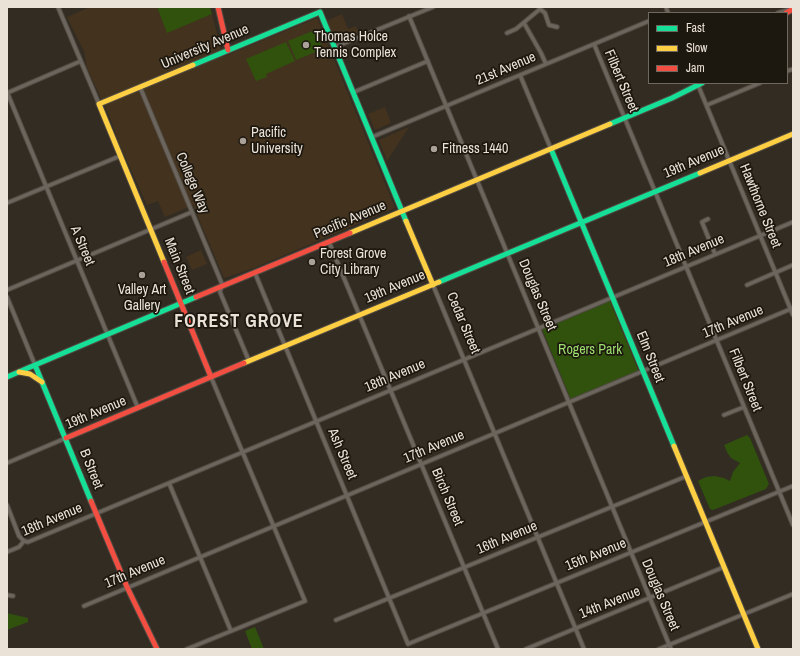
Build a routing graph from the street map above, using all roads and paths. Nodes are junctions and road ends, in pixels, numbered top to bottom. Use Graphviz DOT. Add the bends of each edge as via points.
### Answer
graph roads {
  1 [pos="58,7"];
  2 [pos="218,7"];
  3 [pos="433,7"];
  4 [pos="319,9"];
  5 [pos="793,9"];
  6 [pos="782,12"];
  7 [pos="409,16"];
  8 [pos="648,21"];
  9 [pos="524,22"];
  10 [pos="558,27"];
  11 [pos="507,33"];
  12 [pos="594,44"];
  13 [pos="335,47"];
  14 [pos="228,50"];
  15 [pos="428,61"];
  16 [pos="81,62"];
  17 [pos="546,64"];
  18 [pos="520,75"];
  19 [pos="699,84"];
  20 [pos="758,84"];
  21 [pos="140,87"];
  22 [pos="354,92"];
  23 [pos="7,93"];
  24 [pos="99,104"];
  25 [pos="707,105"];
  26 [pos="447,106"];
  27 [pos="625,118"];
  28 [pos="793,134"];
  29 [pos="372,137"];
  30 [pos="551,149"];
  31 [pos="120,156"];
  32 [pos="729,160"];
  33 [pos="477,180"];
  34 [pos="46,187"];
  35 [pos="655,192"];
  36 [pos="7,203"];
  37 [pos="403,211"];
  38 [pos="192,212"];
  39 [pos="708,219"];
  40 [pos="793,222"];
  41 [pos="581,223"];
  42 [pos="151,230"];
  43 [pos="760,236"];
  44 [pos="329,242"];
  45 [pos="508,253"];
  46 [pos="715,254"];
  47 [pos="77,261"];
  48 [pos="793,265"];
  49 [pos="687,266"];
  50 [pos="775,272"];
  51 [pos="255,273"];
  52 [pos="433,285"];
  53 [pos="747,285"];
  54 [pos="222,287"];
  55 [pos="7,290"];
  56 [pos="7,297"];
  57 [pos="612,297"];
  58 [pos="182,304"];
  59 [pos="792,309"];
  60 [pos="360,315"];
  61 [pos="793,315"];
  62 [pos="539,328"];
  63 [pos="107,335"];
  64 [pos="717,340"];
  65 [pos="286,346"];
  66 [pos="465,359"];
  67 [pos="249,361"];
  68 [pos="35,365"];
  69 [pos="18,372"];
  70 [pos="643,372"];
  71 [pos="7,377"];
  72 [pos="212,377"];
  73 [pos="42,382"];
  74 [pos="390,390"];
  75 [pos="569,402"];
  76 [pos="744,407"];
  77 [pos="138,408"];
  78 [pos="724,415"];
  79 [pos="316,421"];
  80 [pos="495,433"];
  81 [pos="66,438"];
  82 [pos="242,452"];
  83 [pos="7,463"];
  84 [pos="421,464"];
  85 [pos="687,476"];
  86 [pos="169,483"];
  87 [pos="793,486"];
  88 [pos="779,492"];
  89 [pos="347,495"];
  90 [pos="7,505"];
  91 [pos="612,507"];
  92 [pos="96,513"];
  93 [pos="705,522"];
  94 [pos="793,525"];
  95 [pos="273,526"];
  96 [pos="538,537"];
  97 [pos="24,541"];
  98 [pos="7,552"];
  99 [pos="631,553"];
  100 [pos="200,557"];
  101 [pos="724,567"];
  102 [pos="464,568"];
  103 [pos="557,583"];
  104 [pos="127,587"];
  105 [pos="793,594"];
  106 [pos="7,595"];
  107 [pos="13,596"];
  108 [pos="650,598"];
  109 [pos="390,599"];
  110 [pos="84,606"];
  111 [pos="483,614"];
  112 [pos="743,614"];
  113 [pos="336,620"];
  114 [pos="576,628"];
  115 [pos="231,631"];
  116 [pos="408,644"];
  117 [pos="670,647"];
  118 [pos="157,649"];
  119 [pos="187,649"];
  120 [pos="498,649"];
  121 [pos="526,649"];
  122 [pos="584,649"];
  123 [pos="659,649"];
  124 [pos="758,649"];
  1 -- 16 [label="street, Main Street"];
  2 -- 14 [label="main road"];
  3 -- 7 [label="street"];
  4 -- 13 [label="main road, Cedar Street"];
  4 -- 14 [label="main road, University Avenue"];
  5 -- 6 [label="street"];
  7 -- 13 [label="street"];
  7 -- 15 [label="street, Douglas Street"];
  8 -- 12 [label="street, 21st Avenue"];
  9 -- 10 [label="street" via="541,9 549,25"];
  9 -- 11 [label="street"];
  9 -- 17 [label="street"];
  12 -- 17 [label="street, 21st Avenue"];
  12 -- 27 [label="street, Filbert Street"];
  13 -- 22 [label="main road, Cedar Street"];
  14 -- 21 [label="main road, University Avenue"];
  15 -- 22 [label="street"];
  15 -- 26 [label="street, Douglas Street"];
  16 -- 23 [label="street"];
  16 -- 24 [label="street, Main Street"];
  17 -- 18 [label="street, 21st Avenue"];
  18 -- 26 [label="street, 21st Avenue"];
  18 -- 30 [label="street, Elm Street"];
  19 -- 25 [label="street, Hawthorne Street"];
  19 -- 27 [label="main road, Pacific Avenue"];
  20 -- 25 [label="street"];
  21 -- 24 [label="main road, University Avenue"];
  21 -- 38 [label="street, College Way"];
  22 -- 29 [label="main road, Cedar Street"];
  23 -- 34 [label="street, A Street"];
  24 -- 31 [label="main road, Main Street"];
  25 -- 32 [label="street, Hawthorne Street"];
  26 -- 29 [label="street, 21st Avenue"];
  26 -- 33 [label="street, Douglas Street"];
  27 -- 30 [label="main road, Pacific Avenue"];
  27 -- 35 [label="street, Filbert Street"];
  28 -- 32 [label="main road, 19th Avenue"];
  29 -- 37 [label="main road, Cedar Street"];
  30 -- 33 [label="main road, Pacific Avenue"];
  30 -- 41 [label="main road, Elm Street"];
  31 -- 34 [label="street"];
  31 -- 42 [label="main road, Main Street"];
  32 -- 35 [label="main road, 19th Avenue"];
  32 -- 43 [label="street, Hawthorne Street"];
  33 -- 37 [label="main road, Pacific Avenue"];
  33 -- 45 [label="street, Douglas Street"];
  34 -- 36 [label="street"];
  34 -- 47 [label="street, A Street"];
  35 -- 41 [label="main road, 19th Avenue"];
  35 -- 49 [label="street, Filbert Street"];
  37 -- 44 [label="main road, Pacific Avenue"];
  37 -- 52 [label="main road, Cedar Street"];
  38 -- 42 [label="street"];
  38 -- 54 [label="street, College Way"];
  39 -- 46 [label="street" via="702,222"];
  40 -- 43 [label="street, 18th Avenue"];
  41 -- 45 [label="main road, 19th Avenue"];
  41 -- 57 [label="main road, Elm Street"];
  42 -- 47 [label="street"];
  42 -- 58 [label="main road, Main Street"];
  43 -- 46 [label="street, 18th Avenue"];
  43 -- 50 [label="street, Hawthorne Street"];
  44 -- 51 [label="main road, Pacific Avenue"];
  44 -- 60 [label="street, Birch Street"];
  45 -- 52 [label="main road, 19th Avenue"];
  45 -- 62 [label="street, Douglas Street"];
  46 -- 49 [label="street, 18th Avenue"];
  47 -- 55 [label="street"];
  47 -- 63 [label="street, A Street"];
  48 -- 50 [label="street"];
  49 -- 57 [label="street, 18th Avenue"];
  49 -- 64 [label="street, Filbert Street"];
  50 -- 53 [label="street"];
  50 -- 59 [label="street, Hawthorne Street"];
  51 -- 54 [label="main road, Pacific Avenue"];
  51 -- 65 [label="street, Ash Street"];
  52 -- 60 [label="main road, 19th Avenue"];
  52 -- 66 [label="street, Cedar Street"];
  54 -- 58 [label="main road, Pacific Avenue"];
  54 -- 67 [label="street, College Way" via="220,292"];
  56 -- 68 [label="street, B Street"];
  57 -- 62 [label="street, 18th Avenue"];
  57 -- 70 [label="main road, Elm Street"];
  58 -- 63 [label="main road, Pacific Avenue"];
  58 -- 72 [label="main road, Main Street"];
  59 -- 61 [label="street, Hawthorne Street"];
  59 -- 64 [label="street, 17th Avenue"];
  60 -- 65 [label="main road, 19th Avenue"];
  60 -- 74 [label="street, Birch Street"];
  62 -- 66 [label="street, 18th Avenue"];
  62 -- 75 [label="street, Douglas Street"];
  63 -- 68 [label="main road, Pacific Avenue"];
  63 -- 77 [label="street, A Street"];
  64 -- 70 [label="street, 17th Avenue"];
  64 -- 76 [label="street, Filbert Street"];
  65 -- 67 [label="main road, 19th Avenue"];
  65 -- 79 [label="street, Ash Street"];
  66 -- 74 [label="street, 18th Avenue"];
  66 -- 80 [label="street, Cedar Street"];
  67 -- 72 [label="main road, 19th Avenue"];
  68 -- 69 [label="main road, Pacific Avenue"];
  68 -- 73 [label="main road, B Street"];
  69 -- 71 [label="main road, Pacific Avenue"];
  69 -- 73 [label="main road" via="30,374"];
  70 -- 75 [label="street, 17th Avenue"];
  70 -- 85 [label="main road, Elm Street"];
  72 -- 77 [label="main road, 19th Avenue"];
  72 -- 82 [label="street, Main Street"];
  73 -- 81 [label="main road, B Street"];
  74 -- 79 [label="street, 18th Avenue"];
  74 -- 84 [label="street, Birch Street"];
  75 -- 80 [label="street, 17th Avenue"];
  75 -- 91 [label="street, Douglas Street"];
  76 -- 78 [label="street"];
  76 -- 88 [label="street, Filbert Street"];
  77 -- 81 [label="main road, 19th Avenue"];
  79 -- 82 [label="street, 18th Avenue"];
  79 -- 89 [label="street, Ash Street"];
  80 -- 84 [label="street, 17th Avenue"];
  80 -- 96 [label="street, Cedar Street"];
  81 -- 83 [label="street, 19th Avenue"];
  81 -- 92 [label="main road, B Street"];
  82 -- 86 [label="street, 18th Avenue"];
  82 -- 95 [label="street, Main Street"];
  84 -- 89 [label="street, 17th Avenue"];
  84 -- 102 [label="street, Birch Street"];
  85 -- 91 [label="street, 16th Avenue"];
  85 -- 93 [label="main road, Elm Street"];
  86 -- 92 [label="street, 18th Avenue"];
  86 -- 100 [label="street"];
  87 -- 88 [label="street, 15th Avenue"];
  88 -- 93 [label="street, 15th Avenue"];
  88 -- 94 [label="street, Filbert Street"];
  89 -- 95 [label="street, 17th Avenue"];
  89 -- 109 [label="street, Ash Street"];
  90 -- 97 [label="street" via="19,536"];
  91 -- 96 [label="street, 16th Avenue"];
  91 -- 99 [label="street, Douglas Street"];
  92 -- 97 [label="street, 18th Avenue" via="28,542"];
  92 -- 104 [label="main road, B Street"];
  93 -- 99 [label="street, 15th Avenue"];
  93 -- 101 [label="main road, Elm Street"];
  95 -- 100 [label="street, 17th Avenue"];
  95 -- 115 [label="street, Main Street" via="305,601"];
  96 -- 102 [label="street, 16th Avenue"];
  96 -- 103 [label="street, Cedar Street"];
  97 -- 98 [label="street, 18th Avenue" via="19,547"];
  99 -- 103 [label="street, 15th Avenue"];
  99 -- 108 [label="street, Douglas Street"];
  100 -- 104 [label="street, 17th Avenue"];
  100 -- 115 [label="street"];
  101 -- 108 [label="street, 14th Avenue"];
  101 -- 112 [label="main road, Elm Street"];
  102 -- 109 [label="street, 16th Avenue"];
  102 -- 111 [label="street, Birch Street"];
  103 -- 111 [label="street, 15th Avenue"];
  103 -- 114 [label="street, Cedar Street"];
  104 -- 110 [label="street, 17th Avenue"];
  104 -- 118 [label="main road, B Street"];
  105 -- 112 [label="street"];
  106 -- 107 [label="street"];
  108 -- 114 [label="street, 14th Avenue"];
  108 -- 117 [label="street, Douglas Street"];
  109 -- 113 [label="street, 16th Avenue"];
  109 -- 116 [label="street, Ash Street"];
  111 -- 116 [label="street, 15th Avenue"];
  111 -- 120 [label="street, Birch Street"];
  112 -- 117 [label="street"];
  112 -- 124 [label="main road, Elm Street"];
  114 -- 121 [label="street, 14th Avenue"];
  114 -- 122 [label="street, Cedar Street"];
  115 -- 119 [label="street"];
  117 -- 123 [label="street"];
}
